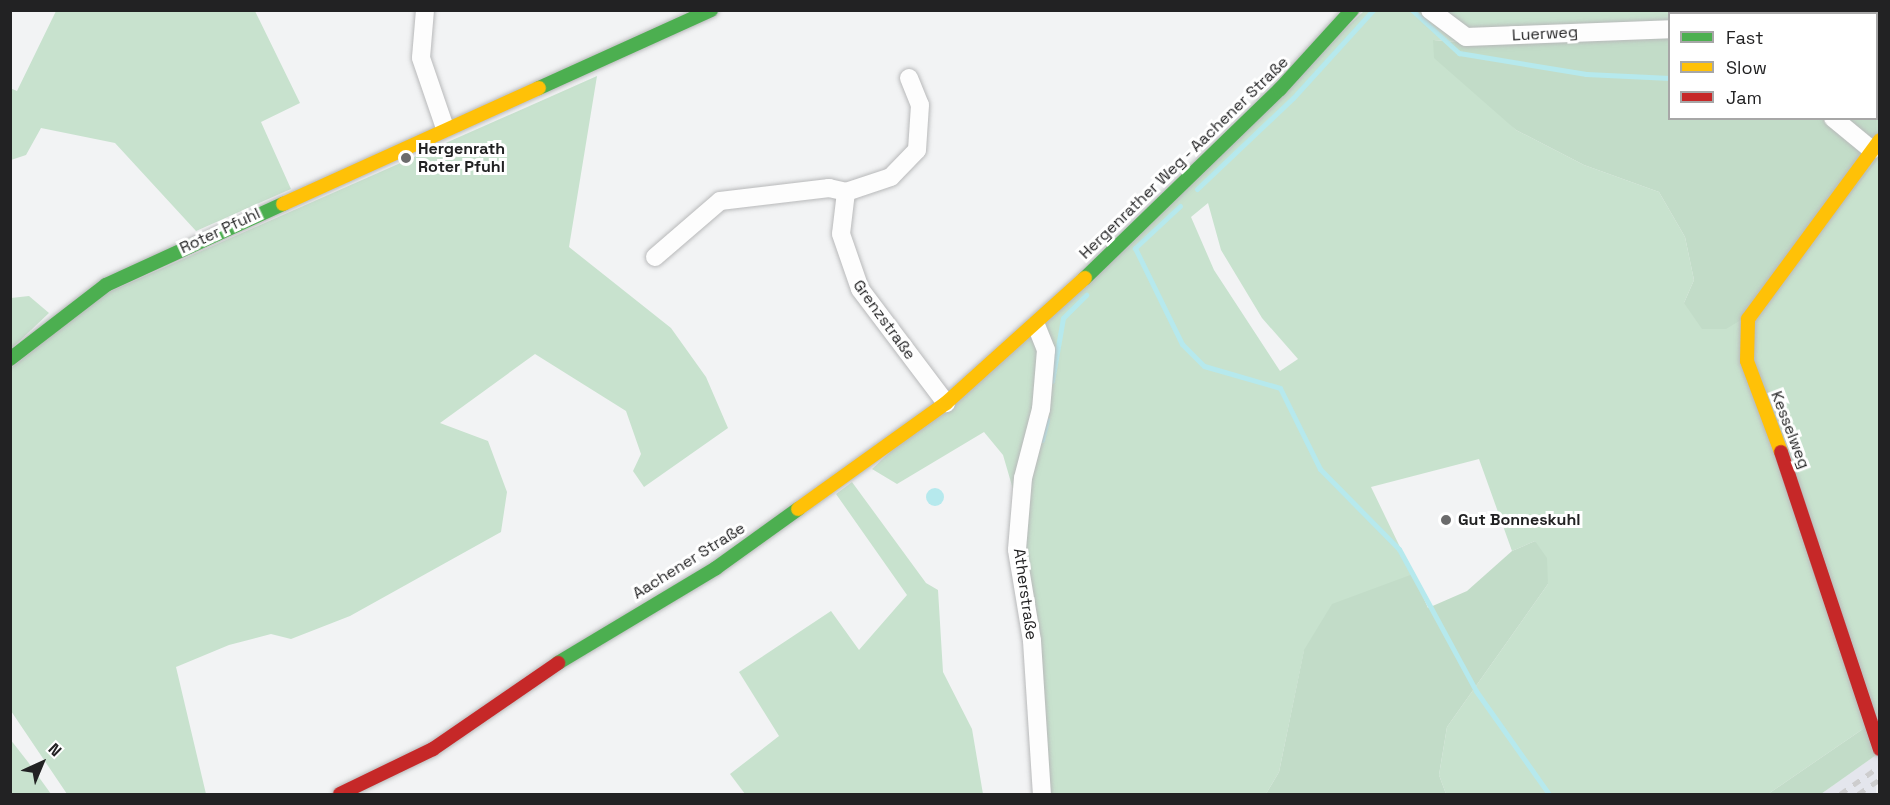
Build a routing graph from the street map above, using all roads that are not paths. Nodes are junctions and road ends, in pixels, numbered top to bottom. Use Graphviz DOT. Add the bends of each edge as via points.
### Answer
graph roads {
  1 [pos="425,10"];
  2 [pos="711,10"];
  3 [pos="1352,10"];
  4 [pos="1430,10"];
  5 [pos="1668,29"];
  6 [pos="909,78"];
  7 [pos="1836,120"];
  8 [pos="446,128"];
  9 [pos="1876,145"];
  10 [pos="846,192"];
  11 [pos="655,257"];
  12 [pos="1036,325"];
  13 [pos="10,359"];
  14 [pos="946,404"];
  15 [pos="1880,749"];
  16 [pos="340,795"];
  17 [pos="1042,795"];
  1 -- 8 [label="street" via="421,58"];
  2 -- 8 [label="street, Roter Pfuhl"];
  3 -- 12 [label="street, Hergenrather Weg - Aachener Straße" via="1280,88"];
  4 -- 5 [label="street, Luerweg" via="1466,37"];
  6 -- 10 [label="street" via="920,105 917,150 891,177"];
  7 -- 9 [label="street"];
  8 -- 13 [label="street, Roter Pfuhl" via="106,285"];
  9 -- 15 [label="street, Kesselweg" via="1748,319 1744,336 1747,361 1816,544"];
  10 -- 11 [label="street" via="829,188 720,201"];
  10 -- 14 [label="street, Grenzstraße" via="841,234 851,273"];
  12 -- 14 [label="street, Aachener Straße"];
  12 -- 17 [label="street, Atherstraße" via="1046,350 1041,409 1023,478 1017,550 1032,641"];
  14 -- 16 [label="street, Aachener Straße" via="716,568 587,643 433,749"];
}
